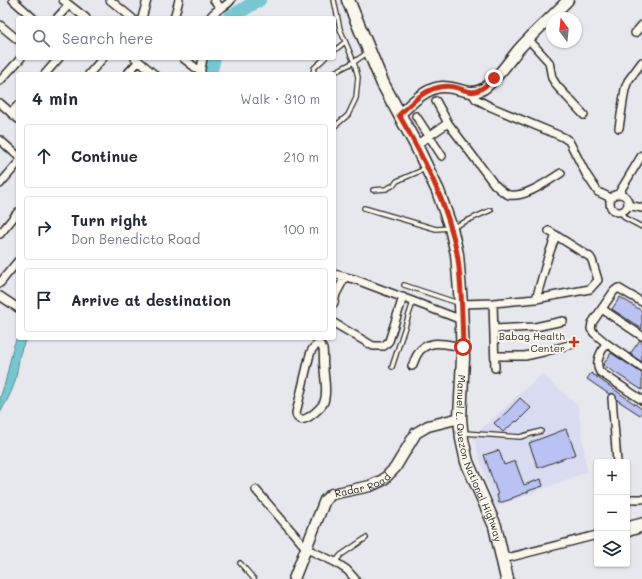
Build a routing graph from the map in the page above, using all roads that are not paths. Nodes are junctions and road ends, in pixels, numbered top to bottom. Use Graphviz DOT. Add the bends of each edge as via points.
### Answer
graph roads {
  1 [pos="13,0"];
  2 [pos="147,0"];
  3 [pos="179,0"];
  4 [pos="214,0"];
  5 [pos="231,0"];
  6 [pos="334,0"];
  7 [pos="348,0"];
  8 [pos="568,0"];
  9 [pos="113,1"];
  10 [pos="66,2"];
  11 [pos="221,8"];
  12 [pos="31,16"];
  13 [pos="58,16"];
  14 [pos="84,16"];
  15 [pos="130,16"];
  16 [pos="143,16"];
  17 [pos="175,16"];
  18 [pos="211,16"];
  19 [pos="642,25"];
  20 [pos="2,29"];
  21 [pos="336,29"];
  22 [pos="340,29"];
  23 [pos="635,33"];
  24 [pos="16,39"];
  25 [pos="529,40"];
  26 [pos="345,42"];
  27 [pos="336,49"];
  28 [pos="369,51"];
  29 [pos="19,60"];
  30 [pos="57,60"];
  31 [pos="101,60"];
  32 [pos="137,60"];
  33 [pos="185,60"];
  34 [pos="203,60"];
  35 [pos="324,60"];
  36 [pos="354,62"];
  37 [pos="642,62"];
  38 [pos="47,72"];
  39 [pos="91,72"];
  40 [pos="128,72"];
  41 [pos="152,72"];
  42 [pos="200,72"];
  43 [pos="201,72"];
  44 [pos="313,72"];
  45 [pos="335,72"];
  46 [pos="0,81"];
  47 [pos="472,93"];
  48 [pos="436,101"];
  49 [pos="0,103"];
  50 [pos="16,107"];
  51 [pos="11,113"];
  52 [pos="399,115"];
  53 [pos="584,115"];
  54 [pos="416,116"];
  55 [pos="16,117"];
  56 [pos="448,124"];
  57 [pos="336,126"];
  58 [pos="619,128"];
  59 [pos="429,136"];
  60 [pos="0,140"];
  61 [pos="416,145"];
  62 [pos="16,154"];
  63 [pos="642,155"];
  64 [pos="442,156"];
  65 [pos="16,165"];
  66 [pos="428,168"];
  67 [pos="560,173"];
  68 [pos="0,184"];
  69 [pos="373,190"];
  70 [pos="619,194"];
  71 [pos="611,198"];
  72 [pos="628,205"];
  73 [pos="364,208"];
  74 [pos="642,208"];
  75 [pos="491,210"];
  76 [pos="621,212"];
  77 [pos="16,214"];
  78 [pos="642,227"];
  79 [pos="451,228"];
  80 [pos="0,234"];
  81 [pos="16,263"];
  82 [pos="336,275"];
  83 [pos="345,277"];
  84 [pos="0,283"];
  85 [pos="404,285"];
  86 [pos="336,294"];
  87 [pos="0,296"];
  88 [pos="403,297"];
  89 [pos="536,299"];
  90 [pos="413,302"];
  91 [pos="642,302"];
  92 [pos="493,303"];
  93 [pos="461,304"];
  94 [pos="16,307"];
  95 [pos="602,309"];
  96 [pos="462,320"];
  97 [pos="563,321"];
  98 [pos="336,324"];
  99 [pos="494,329"];
  100 [pos="642,336"];
  101 [pos="319,341"];
  102 [pos="606,343"];
  103 [pos="573,344"];
  104 [pos="463,347"];
  105 [pos="495,356"];
  106 [pos="412,366"];
  107 [pos="392,367"];
  108 [pos="495,368"];
  109 [pos="642,368"];
  110 [pos="612,398"];
  111 [pos="642,400"];
  112 [pos="460,418"];
  113 [pos="541,431"];
  114 [pos="461,434"];
  115 [pos="617,459"];
  116 [pos="256,490"];
  117 [pos="630,499"];
  118 [pos="642,499"];
  119 [pos="642,522"];
  120 [pos="630,525"];
  121 [pos="642,528"];
  122 [pos="630,532"];
  123 [pos="594,536"];
  124 [pos="366,538"];
  125 [pos="307,549"];
  126 [pos="503,559"];
  127 [pos="335,562"];
  128 [pos="240,563"];
  129 [pos="254,579"];
  130 [pos="294,579"];
  131 [pos="355,579"];
  132 [pos="507,579"];
  1 -- 12 [label="street"];
  2 -- 16 [label="street"];
  3 -- 17 [label="street"];
  4 -- 11 [label="street"];
  5 -- 11 [label="street"];
  6 -- 22 [label="lane"];
  7 -- 28 [label="main road, Manuel L. Quezon National Highway"];
  8 -- 25 [label="street"];
  9 -- 15 [label="street"];
  10 -- 13 [label="street"];
  10 -- 14 [label="street"];
  11 -- 18 [label="street"];
  19 -- 23 [label="street"];
  20 -- 24 [label="street"];
  21 -- 22 [label="lane"];
  22 -- 26 [label="lane"];
  25 -- 47 [label="street" via="484,89"];
  25 -- 53 [label="street" via="549,62 552,78 557,86"];
  26 -- 27 [label="lane"];
  26 -- 36 [label="lane"];
  28 -- 36 [label="lane"];
  28 -- 52 [label="main road, Manuel L. Quezon National Highway"];
  29 -- 46 [label="street"];
  30 -- 38 [label="street"];
  31 -- 39 [label="street"];
  32 -- 40 [label="street"];
  32 -- 41 [label="street"];
  33 -- 42 [label="street"];
  34 -- 43 [label="street"];
  35 -- 44 [label="lane" via="314,68"];
  36 -- 45 [label="lane"];
  36 -- 57 [label="lane" via="358,77 356,98 348,115"];
  37 -- 58 [label="street" via="625,89"];
  47 -- 52 [label="street" via="452,87 434,89 421,95"];
  47 -- 71 [label="street" via="476,99 491,107 569,141 598,192"];
  48 -- 56 [label="street"];
  49 -- 51 [label="street"];
  50 -- 51 [label="street"];
  51 -- 55 [label="street"];
  52 -- 61 [label="main road, Manuel L. Quezon National Highway"];
  54 -- 59 [label="street"];
  56 -- 59 [label="street"];
  56 -- 67 [label="street" via="494,184 508,194 524,193"];
  59 -- 61 [label="street"];
  59 -- 64 [label="street"];
  60 -- 62 [label="street"];
  61 -- 66 [label="main road, Manuel L. Quezon National Highway"];
  63 -- 70 [label="street"];
  65 -- 68 [label="street"];
  66 -- 69 [label="lane" via="397,181 386,189"];
  66 -- 79 [label="main road, Manuel L. Quezon National Highway"];
  70 -- 71 [label="street"];
  70 -- 72 [label="street" via="625,196"];
  71 -- 76 [label="street" via="611,208"];
  72 -- 74 [label="street"];
  72 -- 76 [label="street" via="626,210"];
  73 -- 79 [label="lane" via="436,229"];
  75 -- 79 [label="lane"];
  76 -- 78 [label="lane" via="625,218"];
  77 -- 80 [label="street"];
  79 -- 93 [label="main road, Manuel L. Quezon National Highway" via="457,254"];
  81 -- 84 [label="street"];
  82 -- 83 [label="street"];
  83 -- 86 [label="street"];
  83 -- 88 [label="street"];
  85 -- 93 [label="lane"];
  87 -- 94 [label="street"];
  88 -- 90 [label="street"];
  88 -- 98 [label="street" via="389,341 384,346 373,346"];
  89 -- 89 [label="street" via="590,288 598,280 590,257 553,233"];
  89 -- 92 [label="street"];
  90 -- 96 [label="street"];
  90 -- 107 [label="lane"];
  91 -- 95 [label="street" via="618,288"];
  92 -- 93 [label="street"];
  92 -- 99 [label="street"];
  93 -- 96 [label="main road, Manuel L. Quezon National Highway"];
  95 -- 100 [label="street"];
  95 -- 102 [label="street" via="592,323 591,329"];
  96 -- 104 [label="main road, Manuel L. Quezon National Highway"];
  97 -- 99 [label="street" via="535,327"];
  99 -- 105 [label="street"];
  101 -- 101 [label="street" via="311,350 296,413 299,420 311,416 324,403 326,380 323,350"];
  102 -- 109 [label="street"];
  102 -- 111 [label="street" via="600,354 600,372"];
  103 -- 105 [label="street" via="525,356"];
  104 -- 106 [label="street" via="429,344 422,347"];
  104 -- 112 [label="main road, Manuel L. Quezon National Highway"];
  105 -- 108 [label="street"];
  110 -- 115 [label="street"];
  112 -- 114 [label="main road, Manuel L. Quezon National Highway"];
  112 -- 125 [label="street, Radar Road" via="419,430 395,468 383,480 370,486 332,494 325,500"];
  113 -- 114 [label="lane" via="520,437"];
  114 -- 126 [label="main road, Manuel L. Quezon National Highway" via="467,462 495,526"];
  116 -- 125 [label="street"];
  117 -- 118 [label="street"];
  119 -- 120 [label="street"];
  121 -- 122 [label="street"];
  123 -- 126 [label="street"];
  124 -- 127 [label="lane"];
  125 -- 127 [label="street"];
  125 -- 130 [label="street, Radar Road"];
  126 -- 132 [label="main road, Manuel L. Quezon National Highway"];
  127 -- 131 [label="street"];
  128 -- 129 [label="lane"];
}
